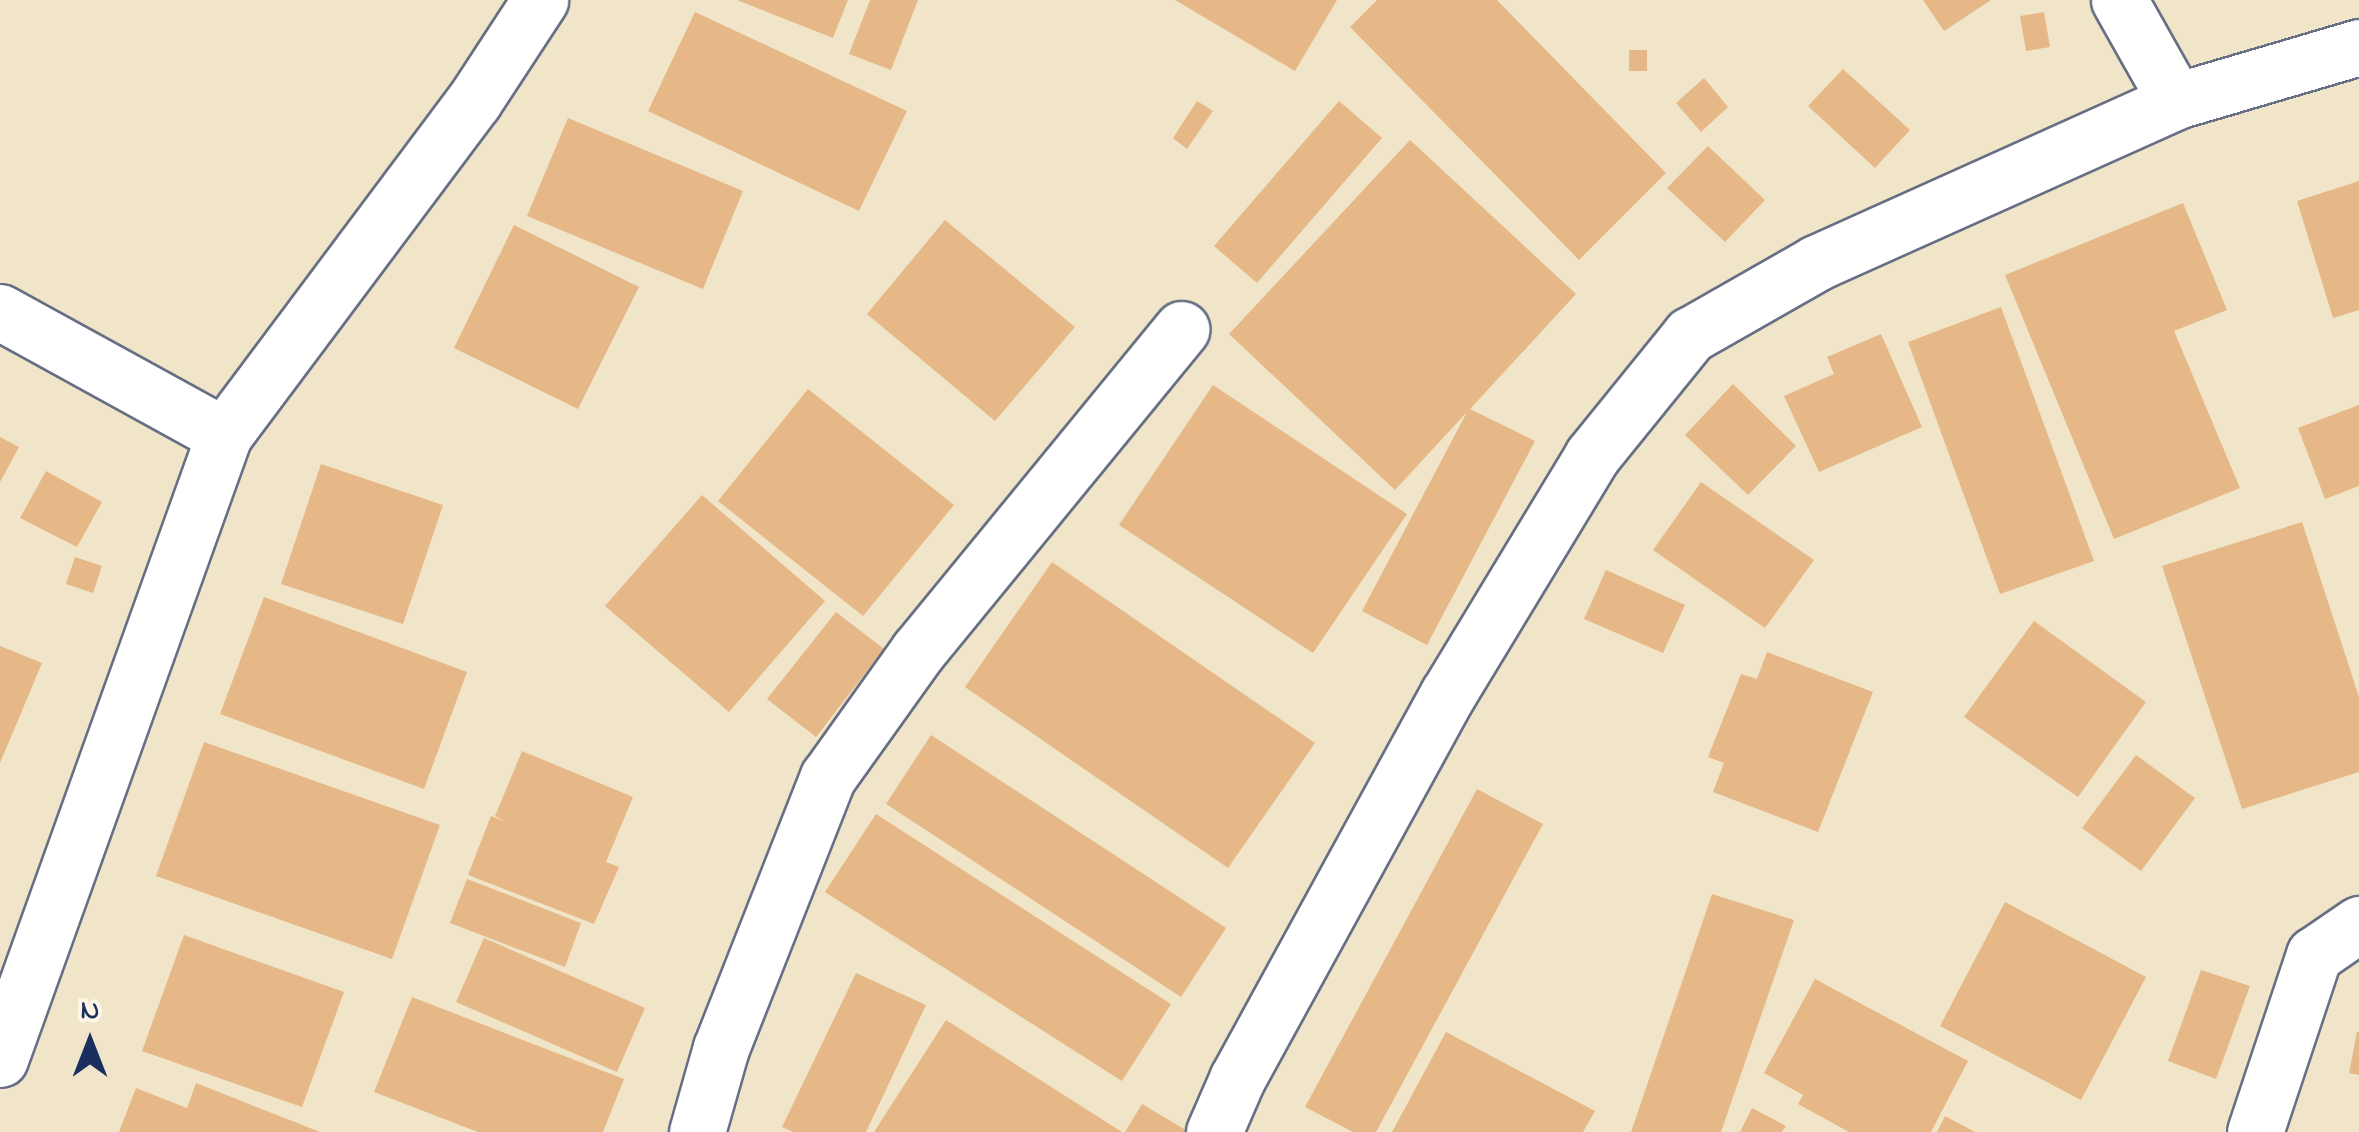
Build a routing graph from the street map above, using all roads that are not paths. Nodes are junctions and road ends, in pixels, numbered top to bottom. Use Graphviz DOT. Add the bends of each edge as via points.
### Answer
graph roads {
  1 [pos="540,0"];
  2 [pos="2119,0"];
  3 [pos="2359,48"];
  4 [pos="2176,101"];
  5 [pos="0,312"];
  6 [pos="1182,329"];
  7 [pos="224,435"];
  8 [pos="2359,924"];
  9 [pos="0,1060"];
  10 [pos="698,1132"];
  11 [pos="1214,1132"];
  12 [pos="2255,1132"];
  1 -- 7 [label="street" via="474,101"];
  2 -- 4 [label="street"];
  3 -- 4 [label="street"];
  4 -- 11 [label="street" via="1816,263 1690,336 1592,456 1448,694"];
  5 -- 7 [label="street"];
  6 -- 10 [label="street" via="918,651 828,777 720,1048"];
  7 -- 9 [label="street"];
  8 -- 12 [label="street" via="2314,955"];
}
